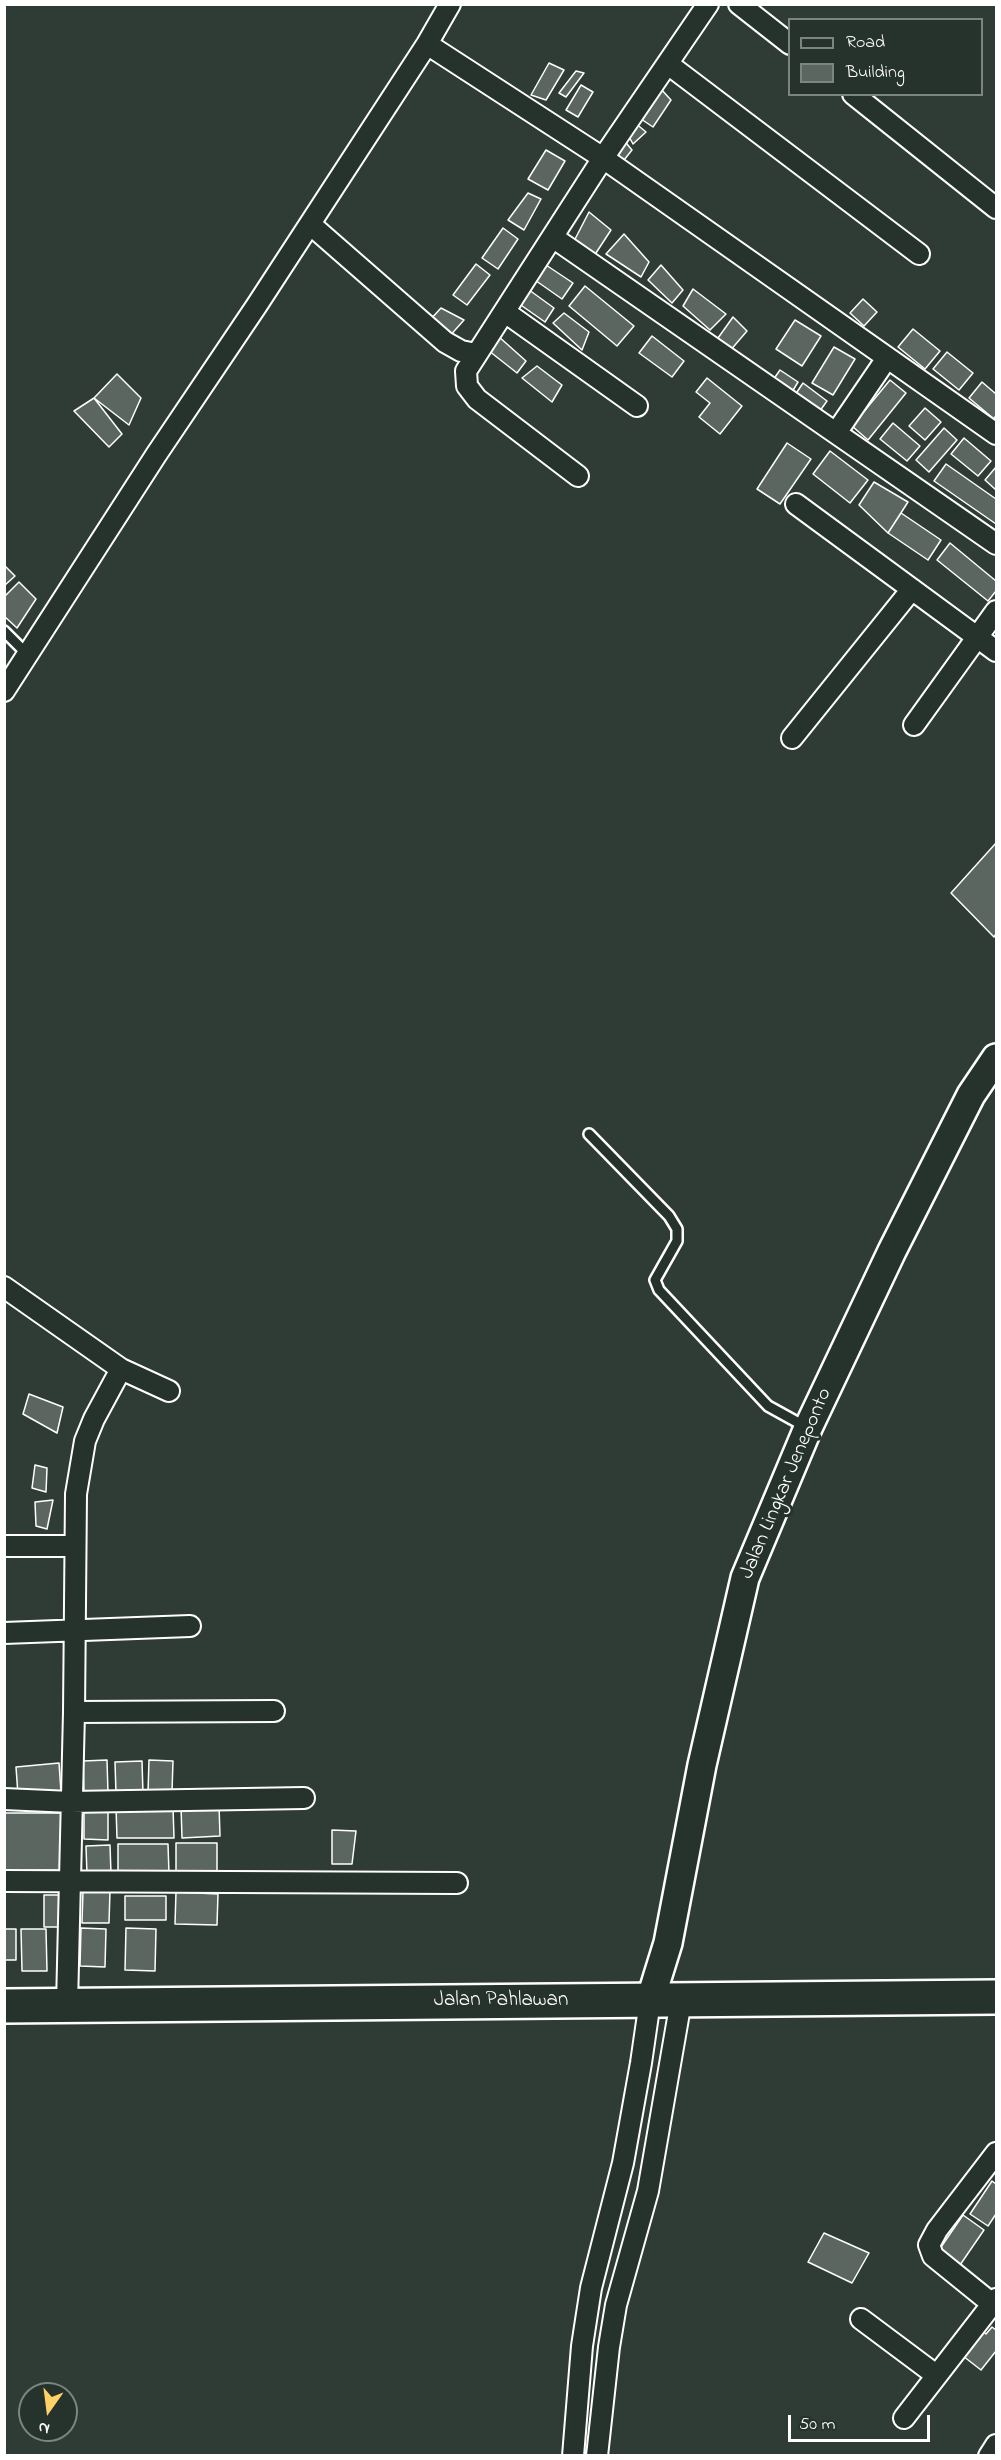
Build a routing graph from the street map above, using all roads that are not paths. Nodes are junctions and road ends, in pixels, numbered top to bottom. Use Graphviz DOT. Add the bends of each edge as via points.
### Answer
graph roads {
  1 [pos="450,4"];
  2 [pos="708,4"];
  3 [pos="739,4"];
  4 [pos="788,43"];
  5 [pos="427,44"];
  6 [pos="668,64"];
  7 [pos="856,96"];
  8 [pos="603,158"];
  9 [pos="996,208"];
  10 [pos="310,224"];
  11 [pos="554,238"];
  12 [pos="919,254"];
  13 [pos="505,312"];
  14 [pos="476,354"];
  15 [pos="887,358"];
  16 [pos="637,406"];
  17 [pos="836,433"];
  18 [pos="996,434"];
  19 [pos="578,476"];
  20 [pos="795,504"];
  21 [pos="996,544"];
  22 [pos="912,589"];
  23 [pos="996,611"];
  24 [pos="4,631"];
  25 [pos="979,638"];
  26 [pos="996,651"];
  27 [pos="27,654"];
  28 [pos="4,691"];
  29 [pos="914,725"];
  30 [pos="792,738"];
  31 [pos="996,1058"];
  32 [pos="590,1134"];
  33 [pos="4,1287"];
  34 [pos="121,1369"];
  35 [pos="169,1391"];
  36 [pos="808,1428"];
  37 [pos="4,1546"];
  38 [pos="74,1546"];
  39 [pos="190,1626"];
  40 [pos="74,1632"];
  41 [pos="4,1633"];
  42 [pos="274,1711"];
  43 [pos="74,1712"];
  44 [pos="304,1798"];
  45 [pos="4,1799"];
  46 [pos="71,1802"];
  47 [pos="4,1881"];
  48 [pos="69,1882"];
  49 [pos="457,1883"];
  50 [pos="996,1997"];
  51 [pos="665,2001"];
  52 [pos="67,2005"];
  53 [pos="4,2006"];
  54 [pos="996,2153"];
  55 [pos="995,2304"];
  56 [pos="861,2319"];
  57 [pos="936,2374"];
  58 [pos="903,2418"];
  59 [pos="996,2445"];
  60 [pos="573,2456"];
  61 [pos="597,2456"];
  62 [pos="989,2456"];
  1 -- 5 [label="street"];
  2 -- 6 [label="street"];
  3 -- 4 [label="street"];
  5 -- 8 [label="street"];
  5 -- 10 [label="street"];
  6 -- 8 [label="street"];
  6 -- 12 [label="street"];
  7 -- 9 [label="street"];
  8 -- 11 [label="street"];
  8 -- 15 [label="street"];
  10 -- 14 [label="street" via="445,342"];
  10 -- 27 [label="street"];
  11 -- 13 [label="street"];
  11 -- 17 [label="street"];
  13 -- 14 [label="street"];
  13 -- 16 [label="street"];
  14 -- 19 [label="street" via="466,371 467,386 477,399"];
  15 -- 17 [label="street"];
  15 -- 18 [label="street"];
  17 -- 21 [label="street"];
  20 -- 22 [label="street"];
  22 -- 25 [label="street"];
  22 -- 30 [label="street"];
  23 -- 25 [label="street"];
  24 -- 27 [label="lane"];
  25 -- 26 [label="street"];
  25 -- 29 [label="street"];
  27 -- 28 [label="street"];
  31 -- 36 [label="main road, Jalan Lingkar Jeneponto" via="971,1095"];
  32 -- 36 [label="lane" via="677,1229 677,1241 655,1280 659,1290 768,1406"];
  33 -- 34 [label="street"];
  34 -- 35 [label="street"];
  34 -- 38 [label="street" via="86,1441 76,1494"];
  36 -- 51 [label="main road, Jalan Lingkar Jeneponto" via="745,1578 702,1765 668,1943"];
  37 -- 38 [label="street"];
  38 -- 40 [label="street"];
  39 -- 40 [label="street"];
  40 -- 41 [label="street"];
  40 -- 43 [label="street"];
  42 -- 43 [label="street"];
  43 -- 46 [label="street"];
  44 -- 46 [label="street"];
  45 -- 46 [label="street"];
  46 -- 48 [label="street"];
  47 -- 48 [label="street"];
  48 -- 49 [label="street"];
  48 -- 52 [label="street"];
  50 -- 51 [label="highway, Jalan Pahlawan"];
  51 -- 52 [label="highway, Jalan Pahlawan"];
  51 -- 60 [label="street" via="641,2063 623,2163 591,2288"];
  51 -- 61 [label="street" via="648,2191 616,2305"];
  52 -- 53 [label="highway, Jalan Pahlawan"];
  54 -- 55 [label="street" via="929,2245 933,2256"];
  55 -- 57 [label="street"];
  56 -- 57 [label="street"];
  57 -- 58 [label="street"];
  59 -- 62 [label="street"];
}
